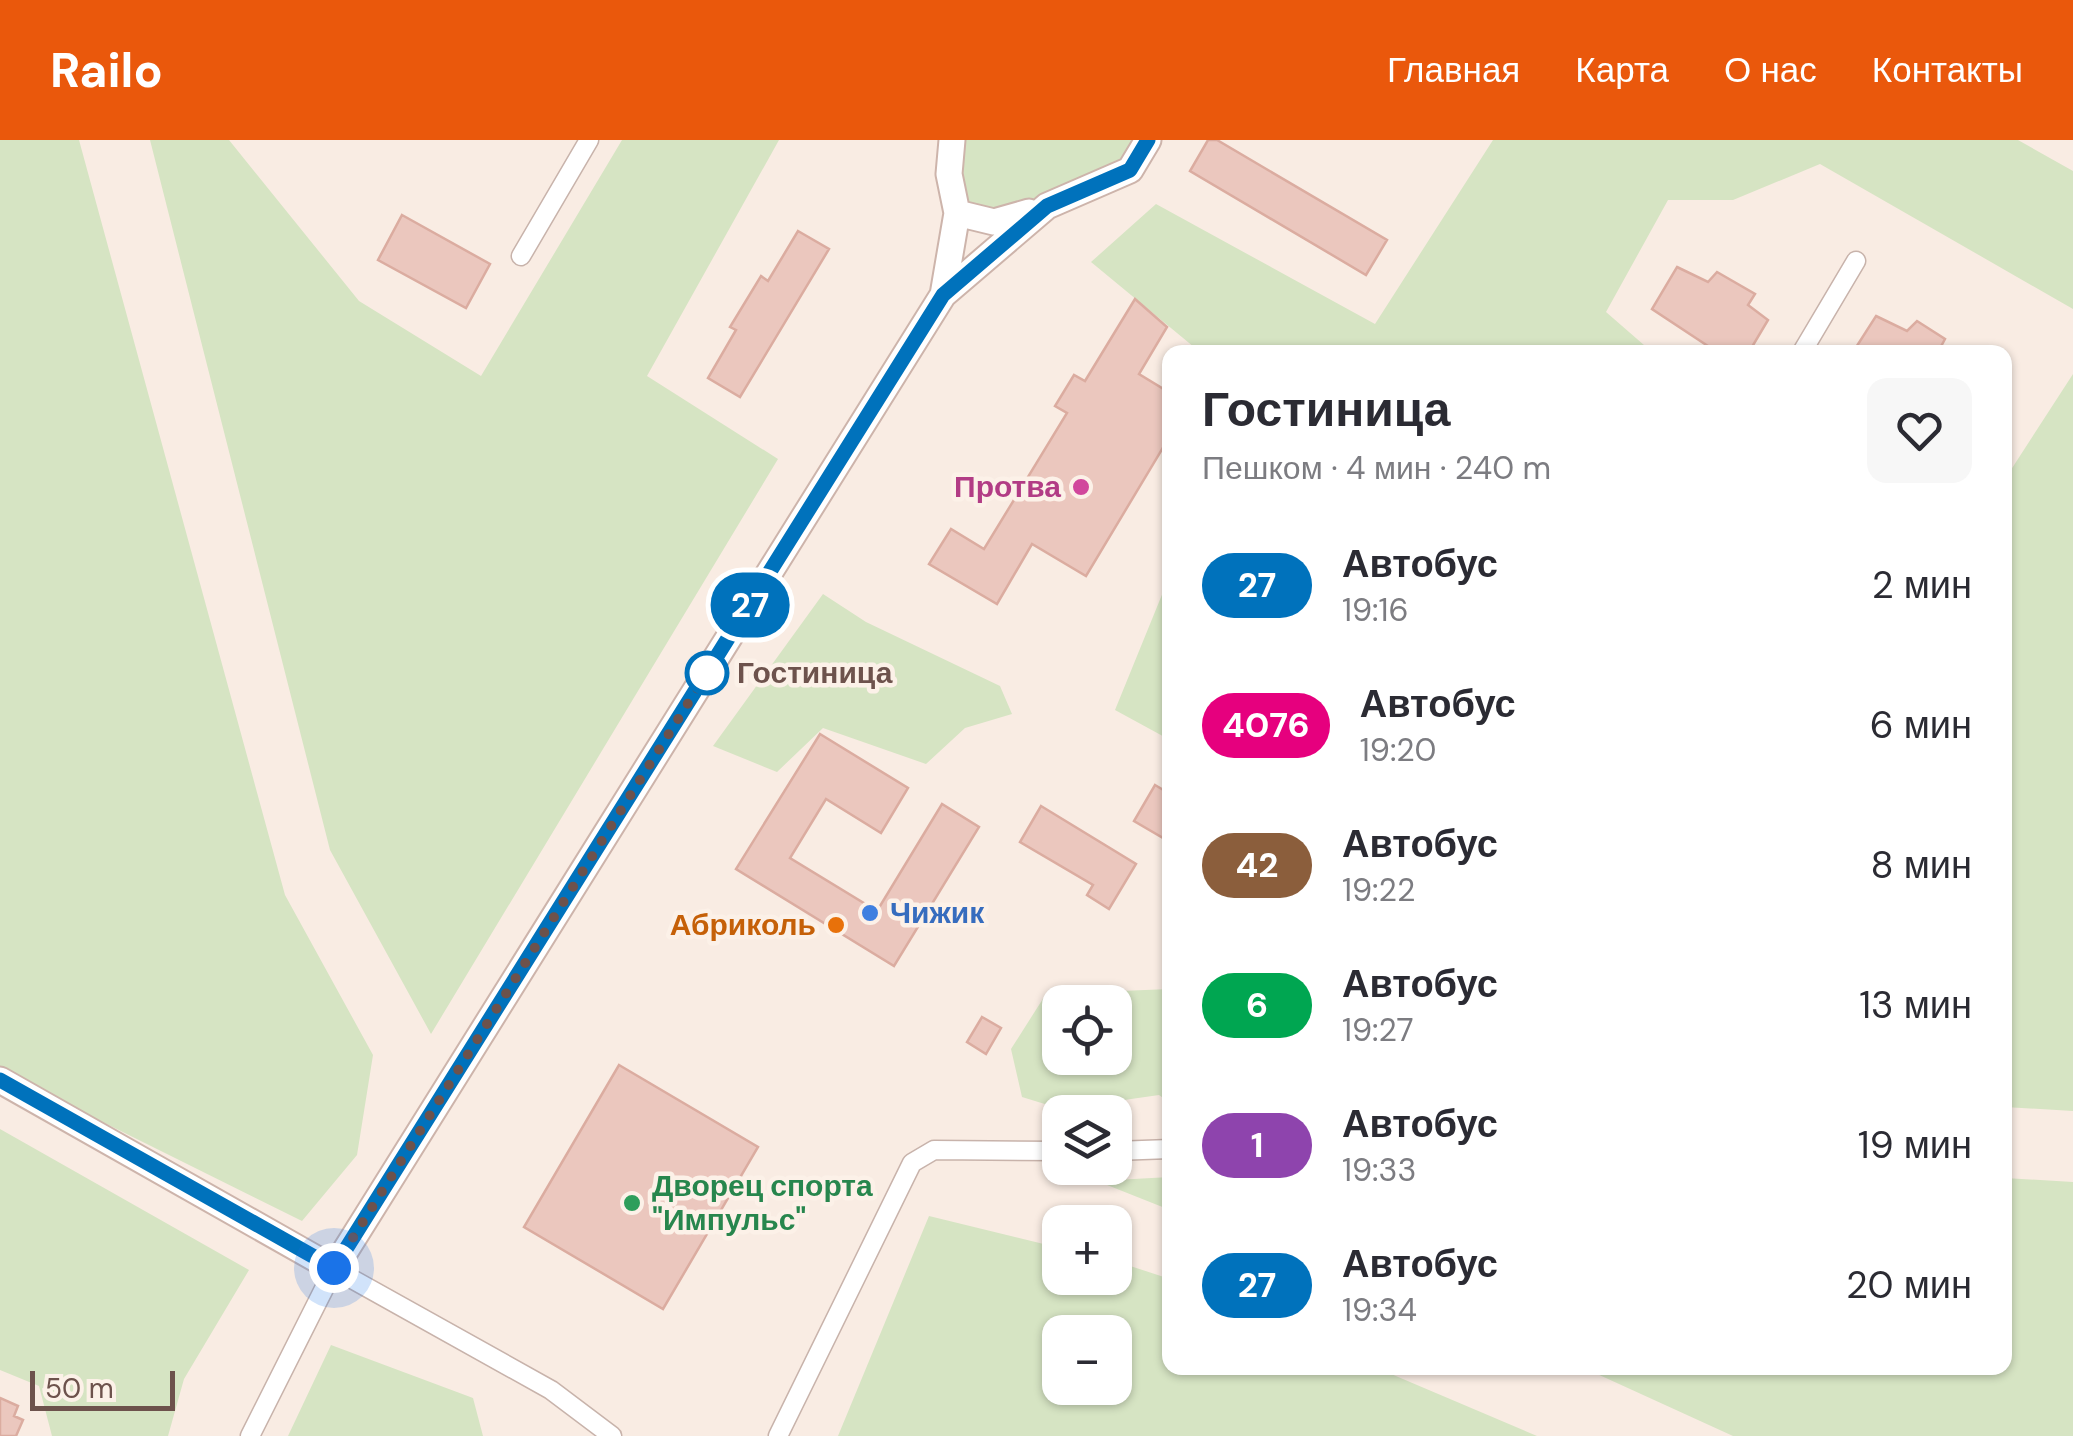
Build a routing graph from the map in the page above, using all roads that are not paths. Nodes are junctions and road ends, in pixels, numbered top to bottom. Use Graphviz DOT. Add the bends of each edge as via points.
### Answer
graph roads {
  1 [pos="589,140"];
  2 [pos="952,140"];
  3 [pos="1148,140"];
  4 [pos="1047,206"];
  5 [pos="958,213"];
  6 [pos="522,256"];
  7 [pos="1856,261"];
  8 [pos="943,295"];
  9 [pos="1806,345"];
  10 [pos="0,1080"];
  11 [pos="1162,1149"];
  12 [pos="1132,1150"];
  13 [pos="1042,1151"];
  14 [pos="334,1268"];
  15 [pos="250,1436"];
  16 [pos="612,1436"];
  17 [pos="778,1436"];
  1 -- 6 [label="street"];
  2 -- 5 [label="street" via="949,174"];
  3 -- 4 [label="street" via="1130,170"];
  4 -- 5 [label="street" via="994,222"];
  4 -- 8 [label="street"];
  5 -- 8 [label="street"];
  7 -- 9 [label="street"];
  8 -- 14 [label="street"];
  10 -- 14 [label="street"];
  11 -- 12 [label="street"];
  13 -- 17 [label="street" via="934,1150 912,1163"];
  14 -- 15 [label="street"];
  14 -- 16 [label="street" via="552,1390"];
}
